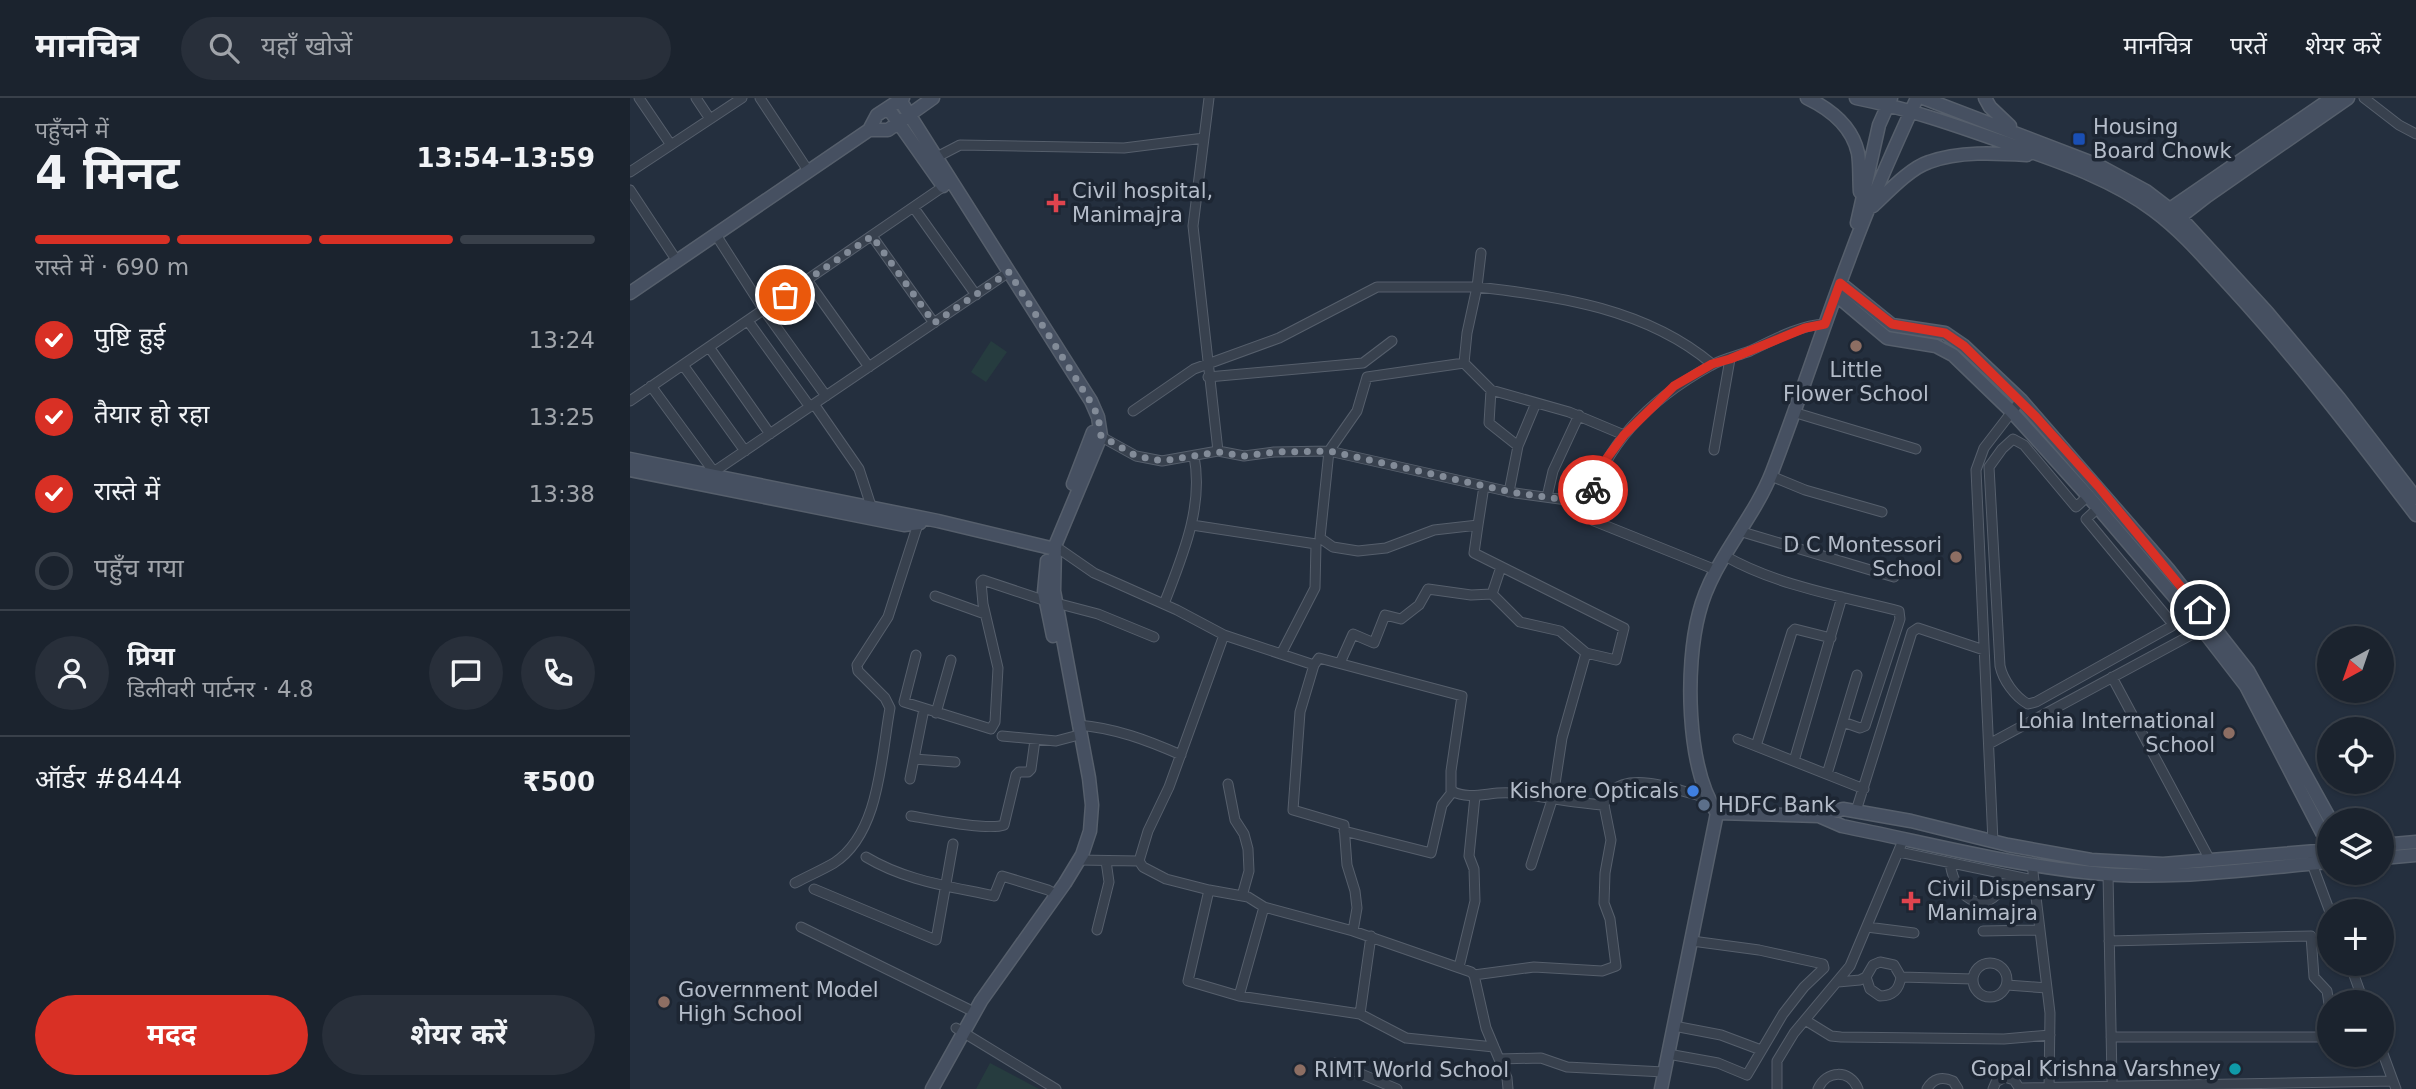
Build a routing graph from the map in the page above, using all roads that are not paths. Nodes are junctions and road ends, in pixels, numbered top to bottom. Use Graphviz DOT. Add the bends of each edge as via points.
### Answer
graph roads {
  1 [pos="639,98"];
  2 [pos="696,98"];
  3 [pos="741,98"];
  4 [pos="760,98"];
  5 [pos="933,98"];
  6 [pos="1209,98"];
  7 [pos="1807,98"];
  8 [pos="1856,98"];
  9 [pos="1917,98"];
  10 [pos="1923,98"];
  11 [pos="1984,98"];
  12 [pos="2332,98"];
  13 [pos="2348,98"];
  14 [pos="2364,98"];
  15 [pos="902,99"];
  16 [pos="1889,102"];
  17 [pos="888,108"];
  18 [pos="1910,112"];
  19 [pos="909,115"];
  20 [pos="710,119"];
  21 [pos="898,123"];
  22 [pos="869,130"];
  23 [pos="2015,131"];
  24 [pos="2416,134"];
  25 [pos="1204,138"];
  26 [pos="671,145"];
  27 [pos="2045,157"];
  28 [pos="931,160"];
  29 [pos="809,172"];
  30 [pos="630,173"];
  31 [pos="947,184"];
  32 [pos="630,190"];
  33 [pos="1865,207"];
  34 [pos="914,208"];
  35 [pos="2175,213"];
  36 [pos="716,235"];
  37 [pos="872,236"];
  38 [pos="1481,253"];
  39 [pos="677,261"];
  40 [pos="1009,272"];
  41 [pos="807,280"];
  42 [pos="1477,287"];
  43 [pos="1838,289"];
  44 [pos="630,293"];
  45 [pos="976,295"];
  46 [pos="764,310"];
  47 [pos="748,321"];
  48 [pos="934,323"];
  49 [pos="1825,324"];
  50 [pos="1392,341"];
  51 [pos="709,347"];
  52 [pos="1730,359"];
  53 [pos="1464,363"];
  54 [pos="1712,364"];
  55 [pos="683,365"];
  56 [pos="1207,365"];
  57 [pos="869,367"];
  58 [pos="1208,377"];
  59 [pos="651,386"];
  60 [pos="1491,390"];
  61 [pos="826,396"];
  62 [pos="2021,400"];
  63 [pos="630,401"];
  64 [pos="1536,403"];
  65 [pos="812,406"];
  66 [pos="1133,411"];
  67 [pos="2011,411"];
  68 [pos="1794,412"];
  69 [pos="1578,415"];
  70 [pos="770,434"];
  71 [pos="1097,434"];
  72 [pos="1624,435"];
  73 [pos="1518,446"];
  74 [pos="1916,449"];
  75 [pos="1714,450"];
  76 [pos="745,451"];
  77 [pos="1329,451"];
  78 [pos="1218,452"];
  79 [pos="1194,456"];
  80 [pos="630,460"];
  81 [pos="630,470"];
  82 [pos="712,474"];
  83 [pos="1770,476"];
  84 [pos="697,483"];
  85 [pos="1483,486"];
  86 [pos="1509,492"];
  87 [pos="2088,496"];
  88 [pos="1547,497"];
  89 [pos="2416,498"];
  90 [pos="1589,503"];
  91 [pos="2076,507"];
  92 [pos="2098,508"];
  93 [pos="1882,512"];
  94 [pos="873,514"];
  95 [pos="2416,514"];
  96 [pos="2086,519"];
  97 [pos="938,521"];
  98 [pos="918,524"];
  99 [pos="1192,525"];
  100 [pos="1478,526"];
  101 [pos="1739,531"];
  102 [pos="1053,547"];
  103 [pos="1725,556"];
  104 [pos="1501,567"];
  105 [pos="1716,570"];
  106 [pos="1895,577"];
  107 [pos="1492,594"];
  108 [pos="936,596"];
  109 [pos="1842,597"];
  110 [pos="1051,602"];
  111 [pos="1164,604"];
  112 [pos="985,614"];
  113 [pos="2202,629"];
  114 [pos="1224,635"];
  115 [pos="1154,637"];
  116 [pos="1831,638"];
  117 [pos="1984,650"];
  118 [pos="1586,653"];
  119 [pos="1281,654"];
  120 [pos="916,655"];
  121 [pos="951,660"];
  122 [pos="1340,663"];
  123 [pos="1314,665"];
  124 [pos="1857,675"];
  125 [pos="2112,677"];
  126 [pos="2250,683"];
  127 [pos="923,709"];
  128 [pos="936,713"];
  129 [pos="1843,722"];
  130 [pos="1077,731"];
  131 [pos="1002,736"];
  132 [pos="1738,739"];
  133 [pos="1035,740"];
  134 [pos="1989,744"];
  135 [pos="1756,746"];
  136 [pos="1181,755"];
  137 [pos="914,759"];
  138 [pos="1794,761"];
  139 [pos="955,762"];
  140 [pos="1827,774"];
  141 [pos="910,779"];
  142 [pos="1228,784"];
  143 [pos="1864,789"];
  144 [pos="1453,792"];
  145 [pos="1475,796"];
  146 [pos="1553,797"];
  147 [pos="1707,798"];
  148 [pos="1604,805"];
  149 [pos="2323,808"];
  150 [pos="1856,811"];
  151 [pos="1717,813"];
  152 [pos="911,816"];
  153 [pos="1819,816"];
  154 [pos="1910,821"];
  155 [pos="2317,823"];
  156 [pos="1344,831"];
  157 [pos="1904,838"];
  158 [pos="1993,842"];
  159 [pos="2416,842"];
  160 [pos="953,844"];
  161 [pos="2394,844"];
  162 [pos="2031,850"];
  163 [pos="1899,852"];
  164 [pos="2317,854"];
  165 [pos="2416,855"];
  166 [pos="2394,857"];
  167 [pos="866,858"];
  168 [pos="2310,858"];
  169 [pos="1079,860"];
  170 [pos="2210,860"];
  171 [pos="2317,860"];
  172 [pos="1106,862"];
  173 [pos="1139,862"];
  174 [pos="1950,863"];
  175 [pos="2032,864"];
  176 [pos="1531,865"];
  177 [pos="2108,874"];
  178 [pos="2008,875"];
  179 [pos="2034,880"];
  180 [pos="795,883"];
  181 [pos="945,886"];
  182 [pos="814,889"];
  183 [pos="1209,890"];
  184 [pos="1054,893"];
  185 [pos="1242,895"];
  186 [pos="2325,899"];
  187 [pos="1264,907"];
  188 [pos="801,927"];
  189 [pos="1867,927"];
  190 [pos="1097,930"];
  191 [pos="2040,930"];
  192 [pos="1353,931"];
  193 [pos="1983,931"];
  194 [pos="1914,933"];
  195 [pos="1371,936"];
  196 [pos="1692,941"];
  197 [pos="2109,941"];
  198 [pos="1459,967"];
  199 [pos="1474,975"];
  200 [pos="1866,977"];
  201 [pos="1901,977"];
  202 [pos="1973,979"];
  203 [pos="1838,982"];
  204 [pos="2007,985"];
  205 [pos="2047,988"];
  206 [pos="2326,990"];
  207 [pos="1239,996"];
  208 [pos="968,1009"];
  209 [pos="1360,1014"];
  210 [pos="1805,1020"];
  211 [pos="1674,1026"];
  212 [pos="959,1030"];
  213 [pos="2050,1035"];
  214 [pos="2111,1037"];
  215 [pos="2317,1037"];
  216 [pos="1494,1047"];
  217 [pos="1761,1050"];
  218 [pos="1668,1054"];
  219 [pos="1499,1059"];
  220 [pos="1335,1063"];
  221 [pos="2388,1067"];
  222 [pos="1664,1072"];
  223 [pos="2112,1080"];
  224 [pos="2365,1085"];
  225 [pos="2394,1085"];
  226 [pos="2312,1086"];
  227 [pos="2208,1087"];
  228 [pos="2020,1088"];
  229 [pos="2154,1088"];
  230 [pos="926,1089"];
  231 [pos="932,1089"];
  232 [pos="1056,1089"];
  233 [pos="1397,1089"];
  234 [pos="1508,1089"];
  235 [pos="1661,1089"];
  236 [pos="1777,1089"];
  237 [pos="1818,1089"];
  238 [pos="1858,1089"];
  239 [pos="1927,1089"];
  240 [pos="1958,1089"];
  241 [pos="1993,1089"];
  242 [pos="2049,1089"];
  1 -- 26 [label="street"];
  2 -- 20 [label="street"];
  3 -- 20 [label="street"];
  4 -- 29 [label="street"];
  5 -- 19 [label="street"];
  6 -- 25 [label="street"];
  7 -- 33 [label="street" via="1842,121 1853,141"];
  8 -- 16 [label="street"];
  9 -- 18 [label="street"];
  10 -- 23 [label="street"];
  11 -- 23 [label="street"];
  12 -- 35 [label="street"];
  13 -- 35 [label="street"];
  14 -- 24 [label="street"];
  15 -- 17 [label="street"];
  15 -- 19 [label="street"];
  16 -- 18 [label="street"];
  16 -- 33 [label="street" via="1879,125"];
  17 -- 21 [label="street"];
  17 -- 22 [label="street" via="877,115"];
  18 -- 27 [label="street"];
  18 -- 33 [label="street"];
  19 -- 21 [label="street"];
  19 -- 28 [label="street"];
  20 -- 26 [label="street"];
  21 -- 22 [label="street" via="888,130"];
  21 -- 28 [label="street"];
  22 -- 29 [label="street"];
  23 -- 35 [label="street" via="2098,164"];
  25 -- 28 [label="street" via="1124,148 960,145"];
  25 -- 56 [label="street" via="1193,226"];
  26 -- 30 [label="street"];
  27 -- 33 [label="street" via="1991,153 1927,162"];
  27 -- 95 [label="street" via="2110,184 2179,231 2261,320"];
  28 -- 31 [label="street"];
  29 -- 36 [label="street"];
  31 -- 34 [label="street"];
  31 -- 40 [label="street"];
  32 -- 39 [label="street"];
  33 -- 43 [label="street"];
  34 -- 37 [label="street"];
  34 -- 45 [label="street"];
  35 -- 89 [label="street" via="2285,334"];
  36 -- 39 [label="street"];
  36 -- 46 [label="street"];
  37 -- 41 [label="street"];
  37 -- 48 [label="street"];
  38 -- 42 [label="street"];
  39 -- 44 [label="street"];
  40 -- 45 [label="street"];
  40 -- 71 [label="street" via="1090,401 1098,416"];
  41 -- 46 [label="street"];
  41 -- 57 [label="street"];
  42 -- 53 [label="street"];
  42 -- 54 [label="street" via="1541,294 1604,310 1684,342"];
  42 -- 56 [label="street" via="1377,287 1279,338"];
  43 -- 49 [label="street"];
  43 -- 62 [label="street" via="1892,324 1945,333"];
  43 -- 67 [label="street" via="1887,338 1936,346 1953,355"];
  45 -- 48 [label="street"];
  46 -- 47 [label="street"];
  46 -- 61 [label="street"];
  47 -- 51 [label="street"];
  47 -- 65 [label="street"];
  48 -- 57 [label="street"];
  49 -- 52 [label="street"];
  49 -- 68 [label="street"];
  50 -- 58 [label="street" via="1363,363"];
  51 -- 55 [label="street"];
  51 -- 70 [label="street"];
  52 -- 54 [label="street"];
  52 -- 75 [label="street"];
  53 -- 60 [label="street"];
  53 -- 77 [label="street" via="1367,377 1357,411"];
  54 -- 72 [label="street" via="1674,386"];
  55 -- 59 [label="street"];
  55 -- 76 [label="street"];
  56 -- 58 [label="street"];
  56 -- 66 [label="street"];
  57 -- 61 [label="street"];
  58 -- 78 [label="street"];
  59 -- 63 [label="street"];
  59 -- 82 [label="street"];
  60 -- 64 [label="street"];
  60 -- 73 [label="street" via="1489,424"];
  61 -- 65 [label="street"];
  62 -- 67 [label="street"];
  62 -- 126 [label="street" via="2168,569"];
  64 -- 69 [label="street"];
  64 -- 73 [label="street"];
  65 -- 70 [label="street"];
  65 -- 94 [label="street" via="859,469"];
  67 -- 87 [label="street"];
  67 -- 117 [label="street" via="1984,448 1976,470"];
  68 -- 74 [label="street"];
  68 -- 83 [label="street"];
  69 -- 72 [label="street"];
  69 -- 88 [label="street" via="1553,471"];
  70 -- 76 [label="street"];
  71 -- 79 [label="street" via="1136,456 1163,461"];
  71 -- 102 [label="street"];
  72 -- 90 [label="street" via="1601,469"];
  73 -- 86 [label="street"];
  76 -- 82 [label="street"];
  77 -- 78 [label="street" via="1244,456"];
  77 -- 85 [label="street"];
  77 -- 100 [label="street" via="1320,538 1324,543 1358,551 1386,548 1434,530"];
  78 -- 79 [label="street"];
  79 -- 99 [label="street" via="1197,496"];
  80 -- 82 [label="street"];
  81 -- 84 [label="street"];
  82 -- 84 [label="street"];
  82 -- 94 [label="street"];
  83 -- 93 [label="street"];
  83 -- 101 [label="street"];
  84 -- 94 [label="street"];
  85 -- 86 [label="street"];
  85 -- 100 [label="street"];
  86 -- 88 [label="street"];
  87 -- 91 [label="street"];
  87 -- 92 [label="street"];
  88 -- 90 [label="street"];
  90 -- 105 [label="street" via="1594,521"];
  91 -- 96 [label="street"];
  91 -- 96 [label="street" via="2018,441 2010,440 1990,464 2000,666 2006,681 2028,704 2172,626"];
  92 -- 96 [label="street"];
  92 -- 113 [label="street"];
  94 -- 97 [label="street"];
  94 -- 98 [label="street" via="904,525"];
  97 -- 98 [label="street"];
  97 -- 102 [label="street"];
  98 -- 180 [label="street" via="888,618 858,665 858,671 890,708 871,812 851,849"];
  99 -- 111 [label="street"];
  99 -- 119 [label="street" via="1316,544 1315,588"];
  100 -- 104 [label="street" via="1474,553"];
  101 -- 103 [label="street"];
  101 -- 106 [label="street"];
  102 -- 110 [label="street" via="1044,592"];
  102 -- 111 [label="street" via="1094,573"];
  103 -- 105 [label="street"];
  103 -- 109 [label="street" via="1780,581"];
  104 -- 107 [label="street"];
  104 -- 118 [label="street" via="1624,628 1616,660"];
  105 -- 147 [label="street" via="1699,611 1691,655 1692,727"];
  107 -- 118 [label="street" via="1520,622 1560,631"];
  107 -- 122 [label="street" via="1428,589 1419,605 1401,619 1385,615 1374,643 1353,634"];
  108 -- 112 [label="street"];
  109 -- 116 [label="street"];
  109 -- 129 [label="street" via="1900,614 1865,726"];
  110 -- 112 [label="street" via="983,580"];
  110 -- 115 [label="street" via="1098,614"];
  110 -- 130 [label="street"];
  111 -- 114 [label="street"];
  112 -- 128 [label="street" via="998,668 994,726 991,729"];
  113 -- 125 [label="street"];
  113 -- 126 [label="street"];
  114 -- 119 [label="street"];
  114 -- 136 [label="street"];
  116 -- 135 [label="street" via="1792,632"];
  116 -- 138 [label="street"];
  117 -- 134 [label="street"];
  117 -- 143 [label="street" via="1918,628 1912,632"];
  118 -- 146 [label="street"];
  119 -- 123 [label="street"];
  120 -- 127 [label="street" via="904,700"];
  121 -- 128 [label="street"];
  122 -- 123 [label="street" via="1319,658"];
  122 -- 144 [label="street" via="1462,696 1451,771"];
  123 -- 156 [label="street" via="1300,712 1293,810 1343,825"];
  124 -- 129 [label="street"];
  125 -- 134 [label="street"];
  125 -- 170 [label="street"];
  126 -- 149 [label="street"];
  126 -- 155 [label="street"];
  127 -- 128 [label="street"];
  127 -- 137 [label="street"];
  129 -- 140 [label="street"];
  130 -- 133 [label="street" via="1056,741"];
  130 -- 136 [label="street" via="1105,728"];
  130 -- 169 [label="street" via="1092,806 1090,831"];
  130 -- 184 [label="street" via="1085,808 1082,831"];
  131 -- 133 [label="street"];
  132 -- 135 [label="street"];
  133 -- 152 [label="street" via="1031,769 1016,775 1000,828"];
  134 -- 158 [label="street"];
  135 -- 138 [label="street"];
  136 -- 173 [label="street"];
  137 -- 139 [label="street"];
  137 -- 141 [label="street"];
  138 -- 140 [label="street"];
  140 -- 143 [label="street"];
  142 -- 185 [label="street" via="1235,820 1248,849 1249,871"];
  143 -- 150 [label="street"];
  144 -- 145 [label="street"];
  144 -- 156 [label="street" via="1443,804 1431,853"];
  145 -- 146 [label="street"];
  145 -- 198 [label="street" via="1469,856 1475,901"];
  146 -- 148 [label="street"];
  146 -- 176 [label="street"];
  147 -- 148 [label="street" via="1651,783 1625,783 1612,791"];
  147 -- 151 [label="street"];
  148 -- 199 [label="street" via="1611,839 1604,904 1616,966 1602,971 1534,967"];
  150 -- 153 [label="street" via="1843,809"];
  150 -- 154 [label="street"];
  151 -- 153 [label="street"];
  151 -- 196 [label="street"];
  153 -- 157 [label="street" via="1842,826"];
  154 -- 157 [label="street"];
  154 -- 158 [label="street"];
  156 -- 192 [label="street" via="1357,908"];
  157 -- 163 [label="street"];
  157 -- 175 [label="street"];
  158 -- 162 [label="street"];
  159 -- 161 [label="street"];
  160 -- 181 [label="street"];
  162 -- 170 [label="street" via="2091,860 2163,864"];
  162 -- 175 [label="street"];
  163 -- 174 [label="street"];
  163 -- 189 [label="street"];
  164 -- 168 [label="street"];
  165 -- 166 [label="street"];
  167 -- 181 [label="street" via="916,880"];
  168 -- 170 [label="street"];
  168 -- 171 [label="street"];
  168 -- 177 [label="street" via="2156,876"];
  168 -- 186 [label="street"];
  169 -- 172 [label="street"];
  169 -- 184 [label="street"];
  172 -- 173 [label="street"];
  172 -- 190 [label="street" via="1109,882"];
  173 -- 183 [label="street" via="1166,879"];
  174 -- 178 [label="street"];
  174 -- 178 [label="street" via="1961,892 1977,903 1993,899"];
  175 -- 177 [label="street"];
  175 -- 179 [label="street"];
  177 -- 197 [label="street"];
  178 -- 179 [label="street"];
  179 -- 191 [label="street"];
  181 -- 182 [label="street" via="934,941"];
  181 -- 184 [label="street" via="994,895 1002,876"];
  183 -- 185 [label="street"];
  183 -- 207 [label="street" via="1188,981"];
  184 -- 208 [label="street"];
  184 -- 212 [label="street"];
  185 -- 187 [label="street"];
  187 -- 192 [label="street"];
  187 -- 207 [label="street"];
  188 -- 208 [label="street"];
  189 -- 194 [label="street"];
  189 -- 203 [label="street"];
  191 -- 193 [label="street"];
  191 -- 205 [label="street"];
  192 -- 195 [label="street"];
  195 -- 198 [label="street"];
  195 -- 209 [label="street"];
  196 -- 211 [label="street"];
  196 -- 217 [label="street" via="1823,964"];
  197 -- 206 [label="street" via="2311,936 2314,977"];
  197 -- 214 [label="street"];
  198 -- 199 [label="street"];
  199 -- 216 [label="street"];
  200 -- 201 [label="street" via="1880,962 1894,965"];
  200 -- 201 [label="street" via="1870,989 1880,996 1892,994"];
  200 -- 203 [label="street"];
  201 -- 202 [label="street"];
  202 -- 204 [label="street" via="1975,990 1990,998 2000,995"];
  202 -- 204 [label="street" via="1982,965 1993,963 2006,974"];
  203 -- 210 [label="street"];
  204 -- 205 [label="street"];
  205 -- 213 [label="street"];
  207 -- 209 [label="street"];
  208 -- 212 [label="street"];
  209 -- 216 [label="street" via="1406,1038"];
  210 -- 213 [label="street" via="1841,1037 2004,1039"];
  210 -- 236 [label="street" via="1777,1061"];
  211 -- 217 [label="street" via="1721,1035"];
  211 -- 218 [label="street"];
  212 -- 230 [label="street"];
  212 -- 231 [label="street"];
  212 -- 232 [label="street"];
  213 -- 242 [label="street"];
  214 -- 215 [label="street"];
  214 -- 223 [label="street"];
  216 -- 219 [label="street"];
  217 -- 218 [label="street" via="1747,1076 1718,1063"];
  218 -- 222 [label="street"];
  219 -- 222 [label="street" via="1541,1058 1567,1067"];
  219 -- 234 [label="street"];
  220 -- 233 [label="street"];
  221 -- 225 [label="street"];
  222 -- 235 [label="street"];
  224 -- 225 [label="street"];
  224 -- 226 [label="street"];
  226 -- 227 [label="street"];
  227 -- 229 [label="street"];
  228 -- 241 [label="street" via="2004,1077"];
  228 -- 242 [label="street"];
  229 -- 242 [label="street"];
  237 -- 238 [label="street" via="1826,1077 1839,1073 1851,1078"];
  239 -- 240 [label="street" via="1939,1078 1953,1081"];
}
